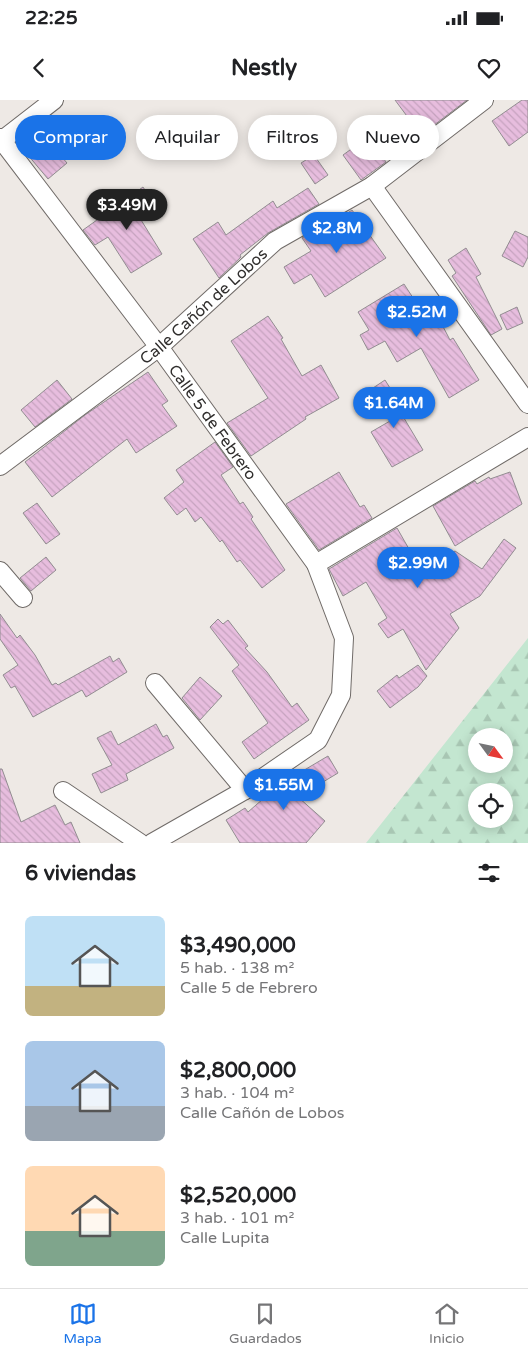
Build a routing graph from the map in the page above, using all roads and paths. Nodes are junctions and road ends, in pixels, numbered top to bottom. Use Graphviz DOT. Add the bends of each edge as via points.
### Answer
graph roads {
  1 [pos="54,100"];
  2 [pos="484,100"];
  3 [pos="1,140"];
  4 [pos="372,186"];
  5 [pos="159,347"];
  6 [pos="528,404"];
  7 [pos="528,437"];
  8 [pos="0,466"];
  9 [pos="316,564"];
  10 [pos="0,571"];
  11 [pos="23,598"];
  12 [pos="155,684"];
  13 [pos="245,790"];
  14 [pos="63,791"];
  15 [pos="140,843"];
  16 [pos="152,843"];
  1 -- 3 [label="street"];
  2 -- 4 [label="street, Calle Cañón de Lobos"];
  3 -- 5 [label="street, Calle 5 de Febrero"];
  4 -- 5 [label="street, Calle Cañón de Lobos" via="275,241"];
  4 -- 6 [label="street"];
  5 -- 8 [label="street, Calle Cañón de Lobos"];
  5 -- 9 [label="street, Calle 5 de Febrero"];
  7 -- 9 [label="street"];
  9 -- 13 [label="street, Calle 5 de Febrero" via="344,638 341,695 318,740"];
  10 -- 11 [label="street"];
  12 -- 13 [label="street"];
  13 -- 16 [label="street, Calle 5 de Febrero"];
  14 -- 15 [label="street"];
}
